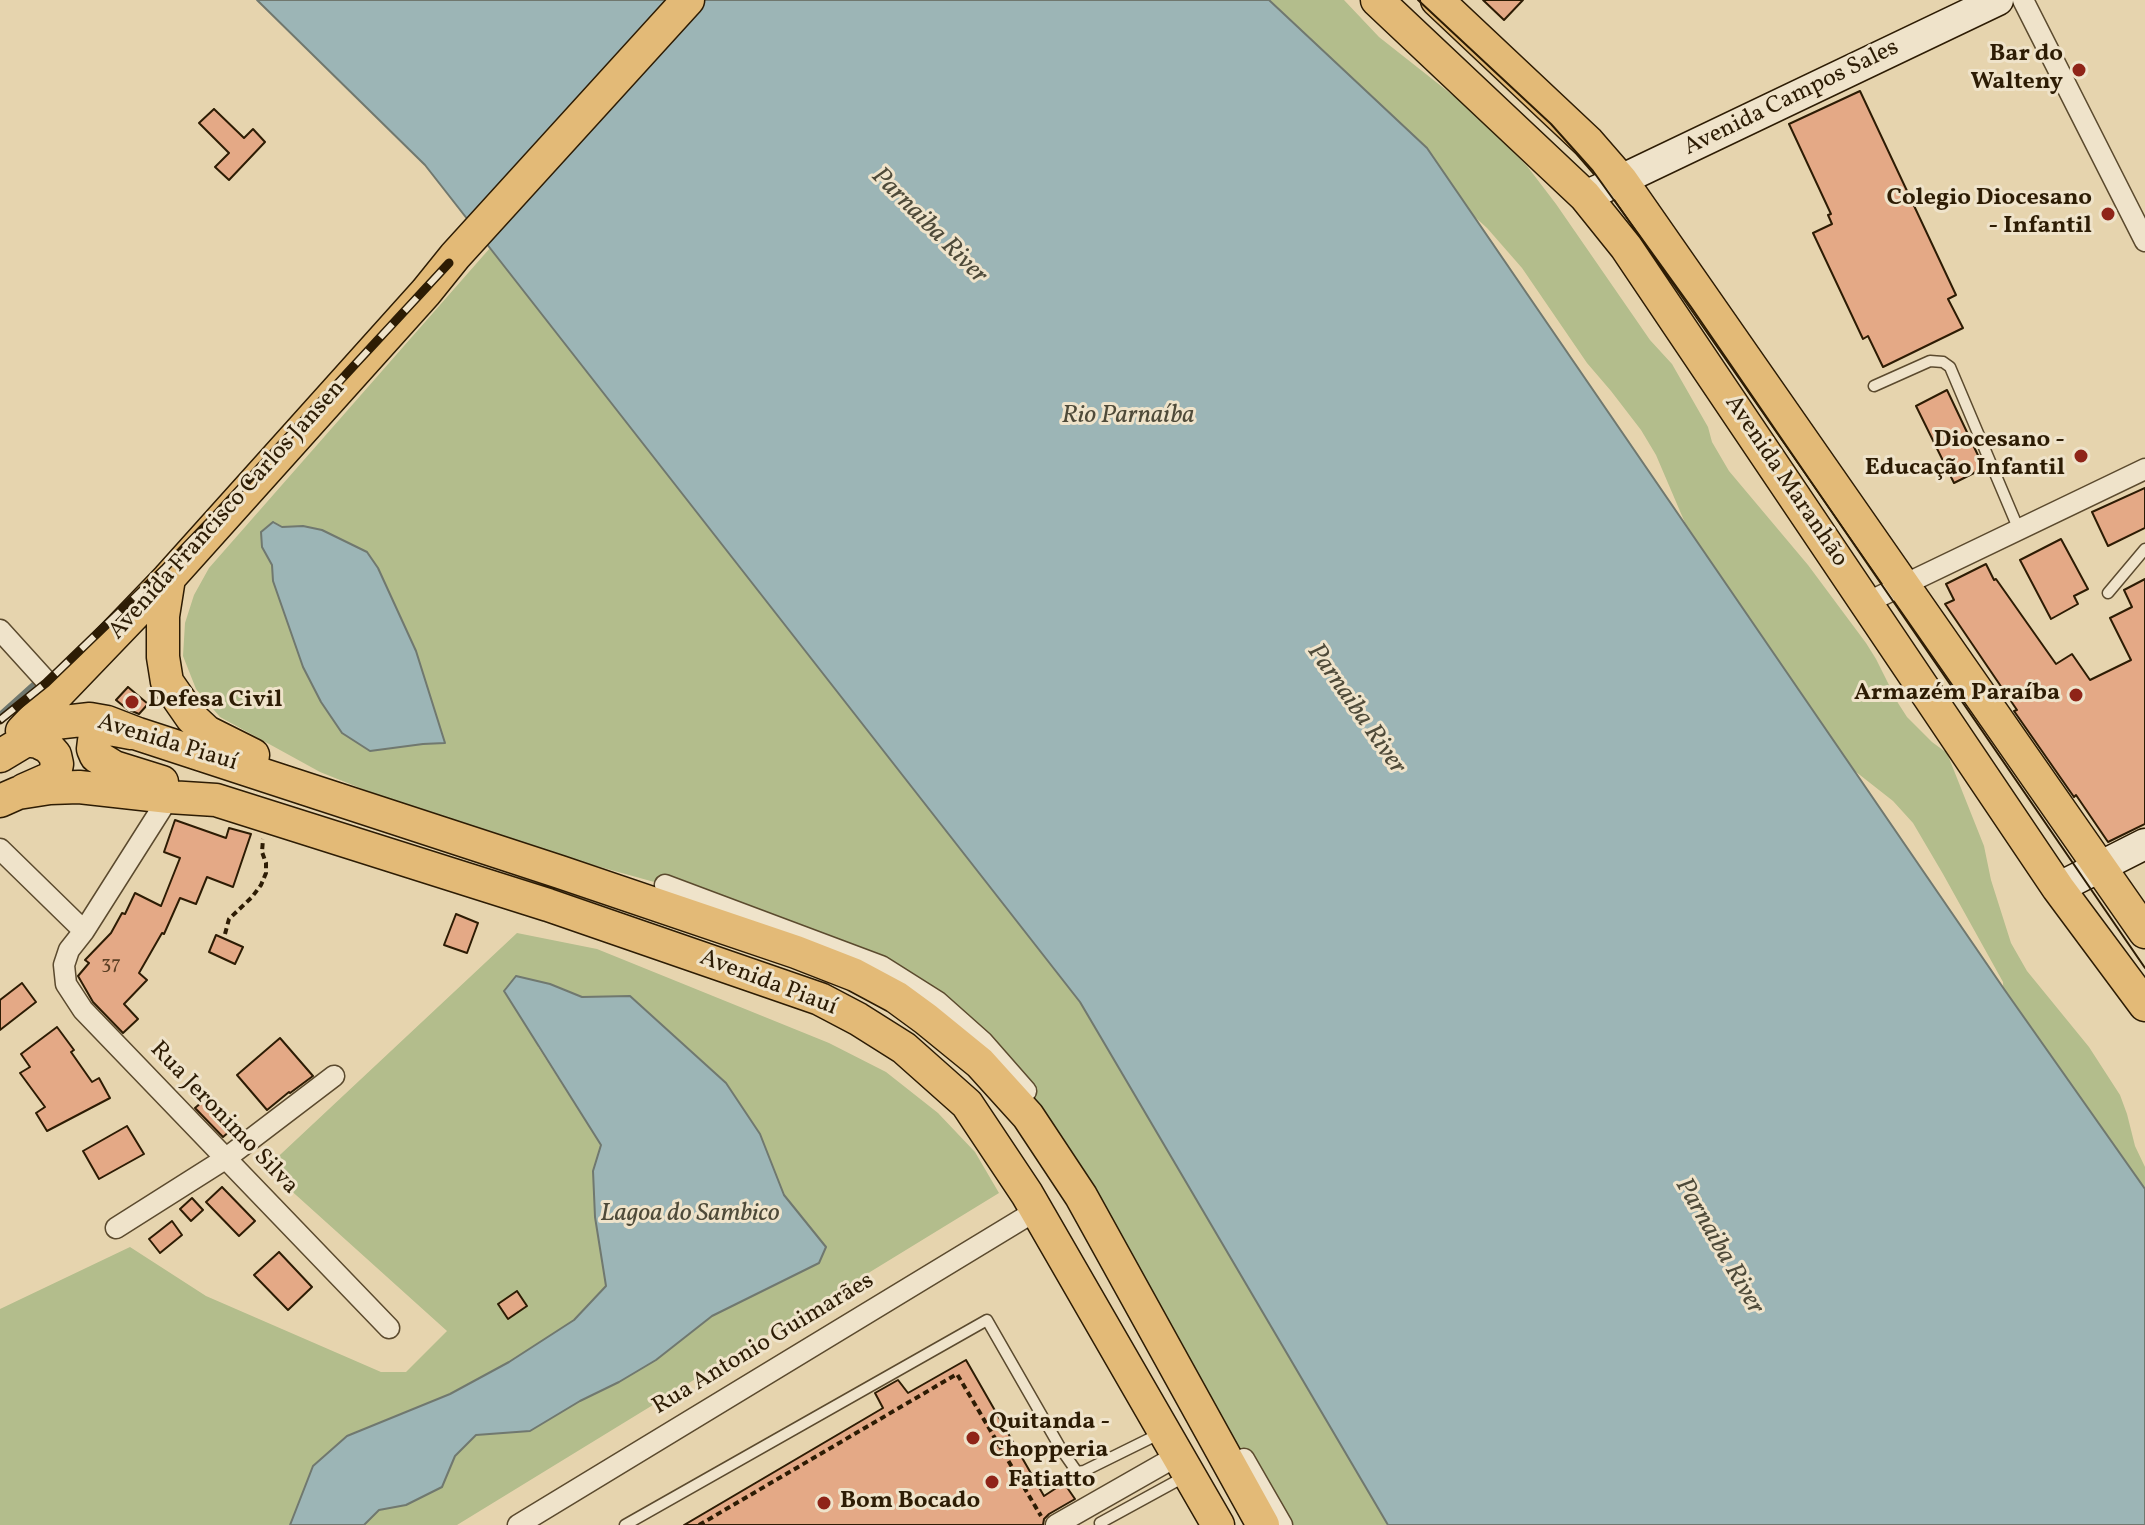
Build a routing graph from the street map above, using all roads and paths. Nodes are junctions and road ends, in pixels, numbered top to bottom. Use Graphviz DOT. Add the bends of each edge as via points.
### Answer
graph roads {
  1 [pos="688,0"];
  2 [pos="1377,0"];
  3 [pos="1437,0"];
  4 [pos="1998,0"];
  5 [pos="2023,0"];
  6 [pos="1621,180"];
  7 [pos="1585,196"];
  8 [pos="2145,241"];
  9 [pos="1874,386"];
  10 [pos="2145,469"];
  11 [pos="2019,530"];
  12 [pos="2145,549"];
  13 [pos="169,578"];
  14 [pos="1904,585"];
  15 [pos="2108,593"];
  16 [pos="1866,603"];
  17 [pos="0,630"];
  18 [pos="58,694"];
  19 [pos="138,734"];
  20 [pos="8,750"];
  21 [pos="9,797"];
  22 [pos="169,797"];
  23 [pos="339,799"];
  24 [pos="216,800"];
  25 [pos="264,816"];
  26 [pos="2145,844"];
  27 [pos="0,849"];
  28 [pos="2100,866"];
  29 [pos="665,885"];
  30 [pos="2058,888"];
  31 [pos="84,931"];
  32 [pos="2145,932"];
  33 [pos="225,934"];
  34 [pos="2145,1005"];
  35 [pos="334,1076"];
  36 [pos="225,1159"];
  37 [pos="1037,1210"];
  38 [pos="116,1228"];
  39 [pos="389,1328"];
  40 [pos="1176,1454"];
  41 [pos="518,1525"];
  42 [pos="625,1525"];
  43 [pos="699,1525"];
  44 [pos="1046,1525"];
  45 [pos="1056,1525"];
  46 [pos="1101,1525"];
  47 [pos="1218,1525"];
  48 [pos="1263,1525"];
  49 [pos="1282,1525"];
  1 -- 13 [label="main road, Avenida Francisco Carlos Jansen"];
  2 -- 7 [label="main road, Avenida Maranhão"];
  3 -- 6 [label="main road, Avenida Maranhão" via="1588,142"];
  4 -- 6 [label="main road, Avenida Campos Sales"];
  5 -- 8 [label="street"];
  6 -- 7 [label="main road, Avenida Campos Sales"];
  6 -- 14 [label="main road, Avenida Maranhão"];
  7 -- 16 [label="main road, Avenida Maranhão" via="1626,247"];
  9 -- 11 [label="lane" via="1930,361 1950,367"];
  10 -- 11 [label="street"];
  11 -- 14 [label="street"];
  12 -- 15 [label="lane"];
  13 -- 18 [label="main road, Avenida Francisco Carlos Jansen"];
  13 -- 23 [label="main road, Avenida Piauí" via="163,657 167,682 181,704 207,732"];
  14 -- 16 [label="street"];
  14 -- 28 [label="main road, Avenida Maranhão"];
  16 -- 30 [label="main road, Avenida Maranhão"];
  17 -- 18 [label="street"];
  18 -- 20 [label="main road, Avenida Francisco Carlos Jansen"];
  19 -- 20 [label="main road, Avenida Piauí" via="79,719 55,723"];
  19 -- 23 [label="main road, Avenida Piauí"];
  19 -- 24 [label="main road" via="110,729 99,733 93,749 114,767"];
  20 -- 21 [label="main road" via="38,742 55,755 57,764 49,779"];
  21 -- 22 [label="main road" via="79,787"];
  22 -- 24 [label="main road, Avenida Piauí"];
  22 -- 31 [label="street, Rua Jeronimo Silva"];
  23 -- 48 [label="main road, Avenida Piauí" via="796,952 855,975 926,1019 980,1063 1028,1116 1081,1196"];
  24 -- 25 [label="main road, Avenida Piauí"];
  25 -- 33 [label="path" via="266,873 252,897 229,919"];
  25 -- 37 [label="main road, Avenida Piauí" via="548,905 820,999 904,1048 967,1104"];
  26 -- 28 [label="main road"];
  27 -- 31 [label="street"];
  28 -- 30 [label="main road"];
  28 -- 32 [label="main road, Avenida Maranhão"];
  29 -- 49 [label="street" via="881,966 938,1002 983,1042 1071,1154"];
  30 -- 34 [label="main road, Avenida Maranhão"];
  31 -- 36 [label="street, Rua Jeronimo Silva" via="69,950 66,984 83,1010"];
  35 -- 36 [label="street"];
  36 -- 38 [label="street"];
  36 -- 39 [label="street, Rua Jeronimo Silva"];
  37 -- 40 [label="main road, Avenida Piauí"];
  37 -- 41 [label="street, Rua Antonio Guimarães"];
  40 -- 42 [label="lane" via="1077,1472 987,1320"];
  40 -- 45 [label="street"];
  40 -- 46 [label="lane"];
  40 -- 47 [label="main road, Avenida Piauí"];
  43 -- 44 [label="path" via="957,1374"];
}
